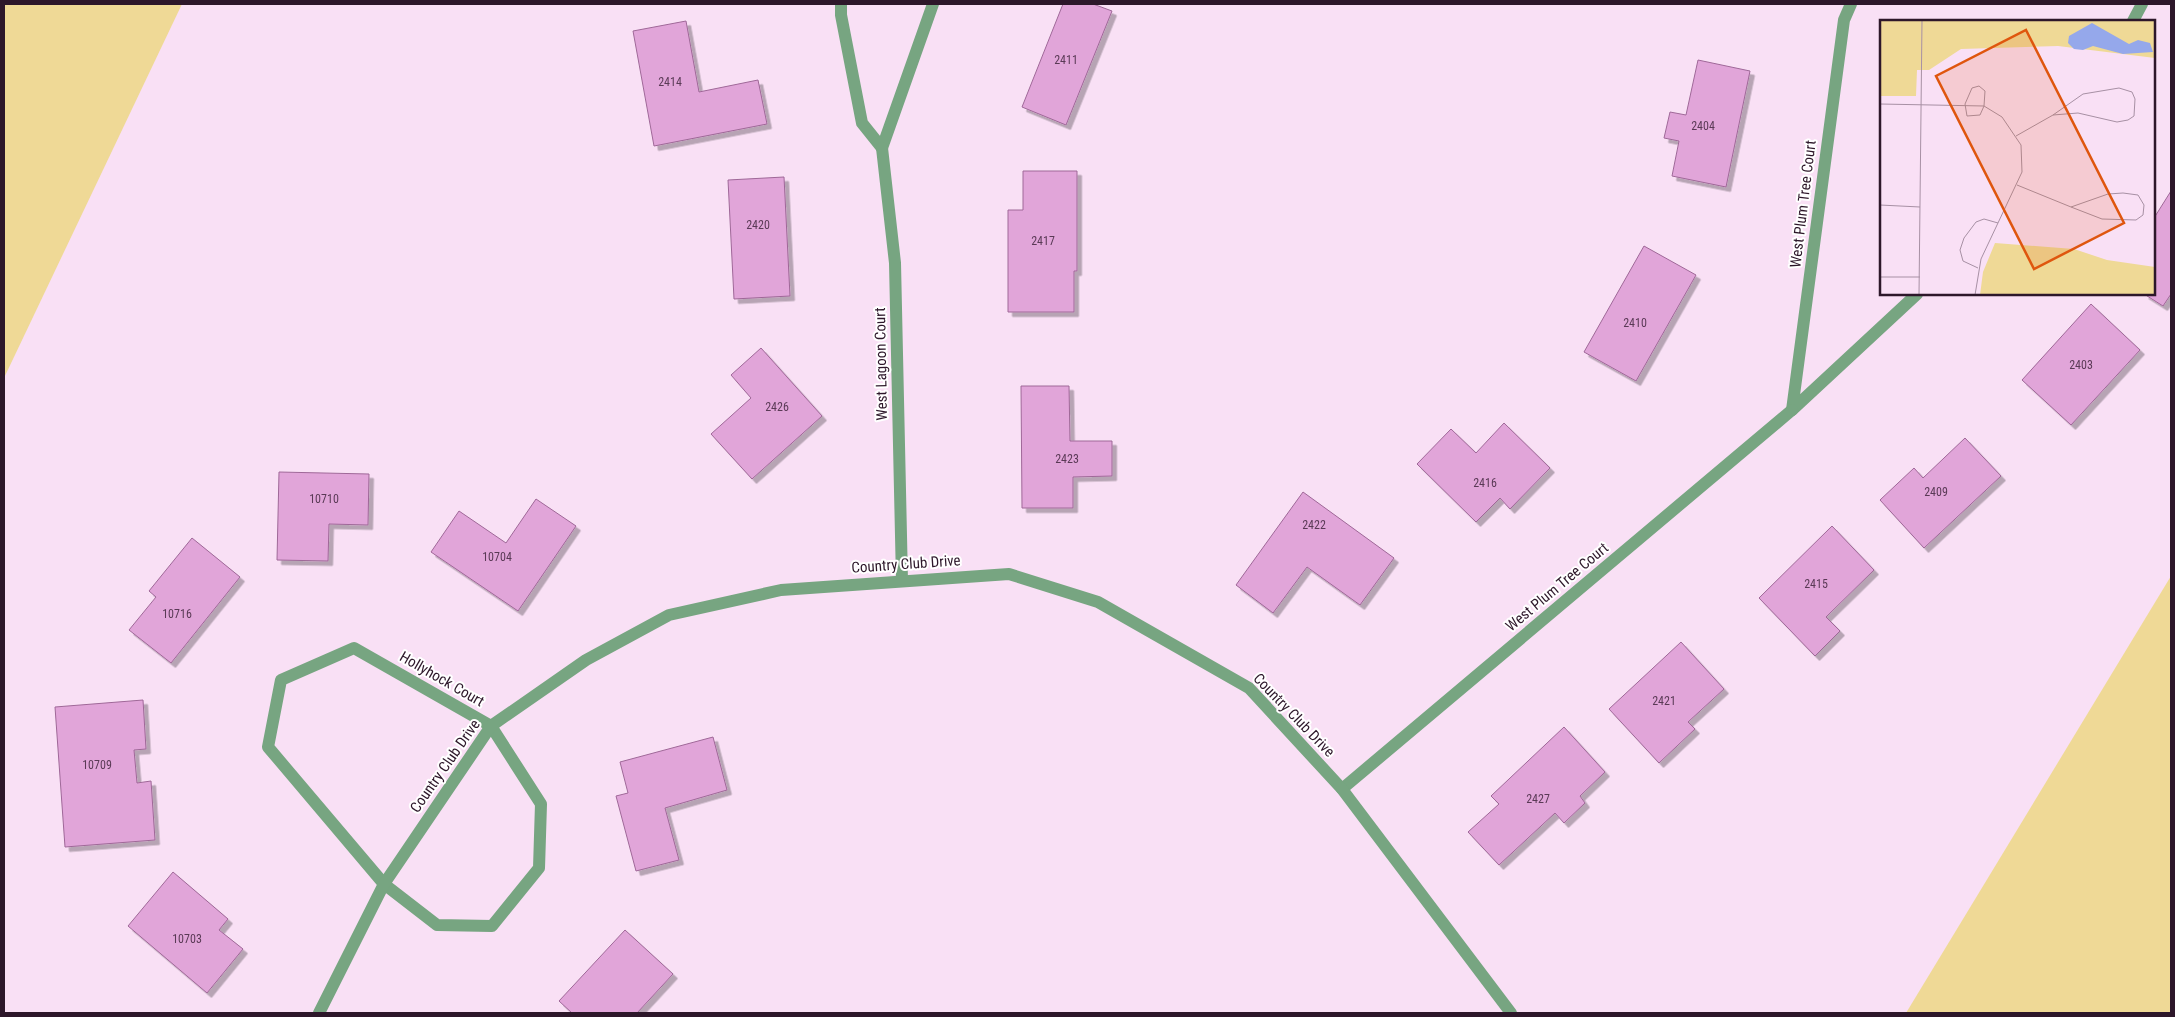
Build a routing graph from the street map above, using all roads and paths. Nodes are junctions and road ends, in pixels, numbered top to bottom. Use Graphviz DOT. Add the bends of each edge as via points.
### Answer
graph roads {
  1 [pos="840,4"];
  2 [pos="933,4"];
  3 [pos="1851,4"];
  4 [pos="2142,4"];
  5 [pos="2134,20"];
  6 [pos="882,148"];
  7 [pos="1917,295"];
  8 [pos="1792,410"];
  9 [pos="902,580"];
  10 [pos="491,726"];
  11 [pos="1342,789"];
  12 [pos="384,884"];
  13 [pos="319,1013"];
  14 [pos="1511,1013"];
  1 -- 6 [label="street" via="862,123"];
  2 -- 6 [label="street, West Lagoon Court"];
  3 -- 8 [label="street, West Plum Tree Court" via="1844,20"];
  4 -- 5 [label="street"];
  6 -- 9 [label="street, West Lagoon Court" via="895,263"];
  7 -- 8 [label="street, West Plum Tree Court"];
  8 -- 11 [label="street, West Plum Tree Court"];
  9 -- 10 [label="street, Country Club Drive" via="781,590 669,615 586,660"];
  9 -- 11 [label="street, Country Club Drive" via="1009,574 1098,602 1249,688"];
  10 -- 12 [label="street, Country Club Drive"];
  10 -- 12 [label="street, Hollyhock Court" via="541,804 539,868 492,926 437,924"];
  10 -- 12 [label="street, Hollyhock Court" via="354,648 281,680 268,747"];
  11 -- 14 [label="street, Country Club Drive"];
  12 -- 13 [label="street, Country Club Drive"];
}
